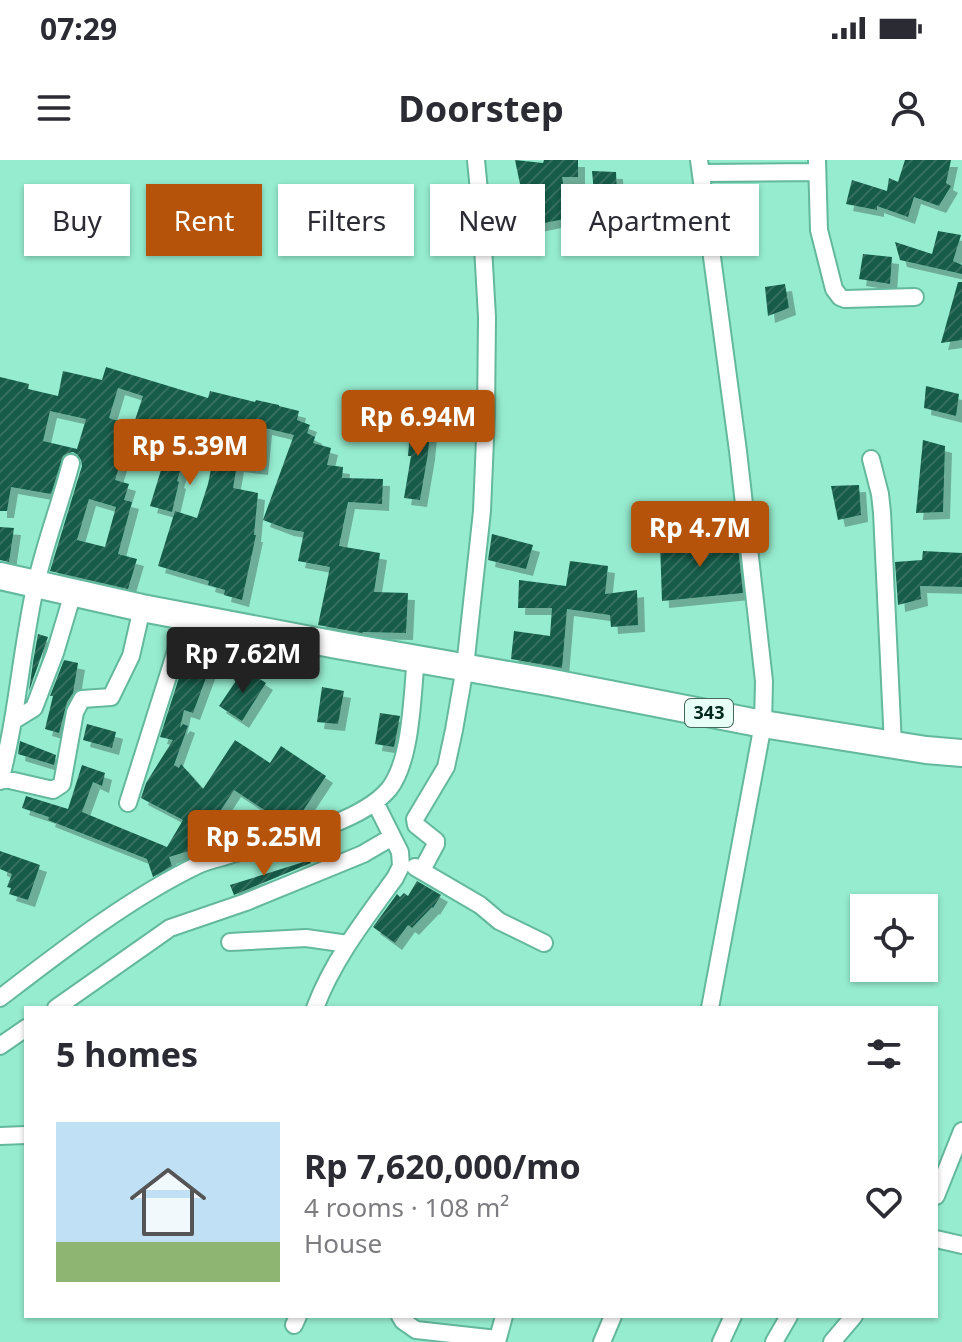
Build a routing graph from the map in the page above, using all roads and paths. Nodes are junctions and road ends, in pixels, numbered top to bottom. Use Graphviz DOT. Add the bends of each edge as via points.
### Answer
graph roads {
  1 [pos="476,160"];
  2 [pos="817,166"];
  3 [pos="700,167"];
  4 [pos="915,297"];
  5 [pos="871,459"];
  6 [pos="71,463"];
  7 [pos="0,576"];
  8 [pos="36,583"];
  9 [pos="73,593"];
  10 [pos="142,608"];
  11 [pos="187,616"];
  12 [pos="418,659"];
  13 [pos="462,666"];
  14 [pos="13,721"];
  15 [pos="763,724"];
  16 [pos="893,745"];
  17 [pos="962,753"];
  18 [pos="1,780"];
  19 [pos="128,803"];
  20 [pos="378,807"];
  21 [pos="390,833"];
  22 [pos="401,859"];
  23 [pos="422,870"];
  24 [pos="230,942"];
  25 [pos="544,943"];
  26 [pos="348,944"];
  27 [pos="0,998"];
  28 [pos="59,1006"];
  29 [pos="316,1006"];
  30 [pos="710,1006"];
  31 [pos="24,1029"];
  32 [pos="0,1046"];
  33 [pos="962,1131"];
  34 [pos="24,1135"];
  35 [pos="0,1136"];
  36 [pos="938,1191"];
  37 [pos="938,1239"];
  38 [pos="962,1245"];
  39 [pos="401,1318"];
  40 [pos="503,1318"];
  41 [pos="612,1318"];
  42 [pos="732,1318"];
  43 [pos="788,1318"];
  44 [pos="852,1318"];
  45 [pos="497,1340"];
  46 [pos="602,1342"];
  47 [pos="721,1342"];
  48 [pos="774,1342"];
  49 [pos="832,1342"];
  1 -- 13 [label="street" via="487,317 486,415 482,511"];
  2 -- 3 [label="street"];
  2 -- 4 [label="street" via="819,230 836,293 845,299"];
  3 -- 15 [label="street" via="740,467 764,681"];
  5 -- 16 [label="street" via="882,512"];
  6 -- 8 [label="street"];
  7 -- 8 [label="main road, 343"];
  8 -- 9 [label="main road, 343"];
  8 -- 14 [label="street"];
  9 -- 10 [label="main road, 343"];
  9 -- 14 [label="street" via="34,708"];
  10 -- 11 [label="main road, 343"];
  10 -- 18 [label="street" via="131,656 111,697 82,699 75,712 62,784 53,790"];
  11 -- 12 [label="main road, 343"];
  11 -- 19 [label="street"];
  12 -- 13 [label="main road, 343"];
  12 -- 20 [label="street" via="403,761"];
  13 -- 15 [label="main road, 343"];
  13 -- 23 [label="street" via="446,767 415,819 436,841"];
  14 -- 18 [label="street"];
  15 -- 16 [label="main road, 343"];
  15 -- 30 [label="street"];
  16 -- 17 [label="main road, 343"];
  20 -- 21 [label="street"];
  20 -- 27 [label="street" via="201,864 167,881"];
  21 -- 22 [label="street"];
  21 -- 28 [label="street" via="363,854 170,928"];
  22 -- 23 [label="street"];
  22 -- 26 [label="street" via="395,878"];
  23 -- 25 [label="street" via="499,921"];
  24 -- 26 [label="street" via="306,938"];
  26 -- 29 [label="street"];
  31 -- 32 [label="street"];
  33 -- 36 [label="street"];
  34 -- 35 [label="street"];
  37 -- 38 [label="street"];
  39 -- 45 [label="street" via="416,1330"];
  40 -- 45 [label="street"];
  41 -- 46 [label="street"];
  42 -- 47 [label="street"];
  43 -- 48 [label="street"];
  44 -- 49 [label="street"];
}
